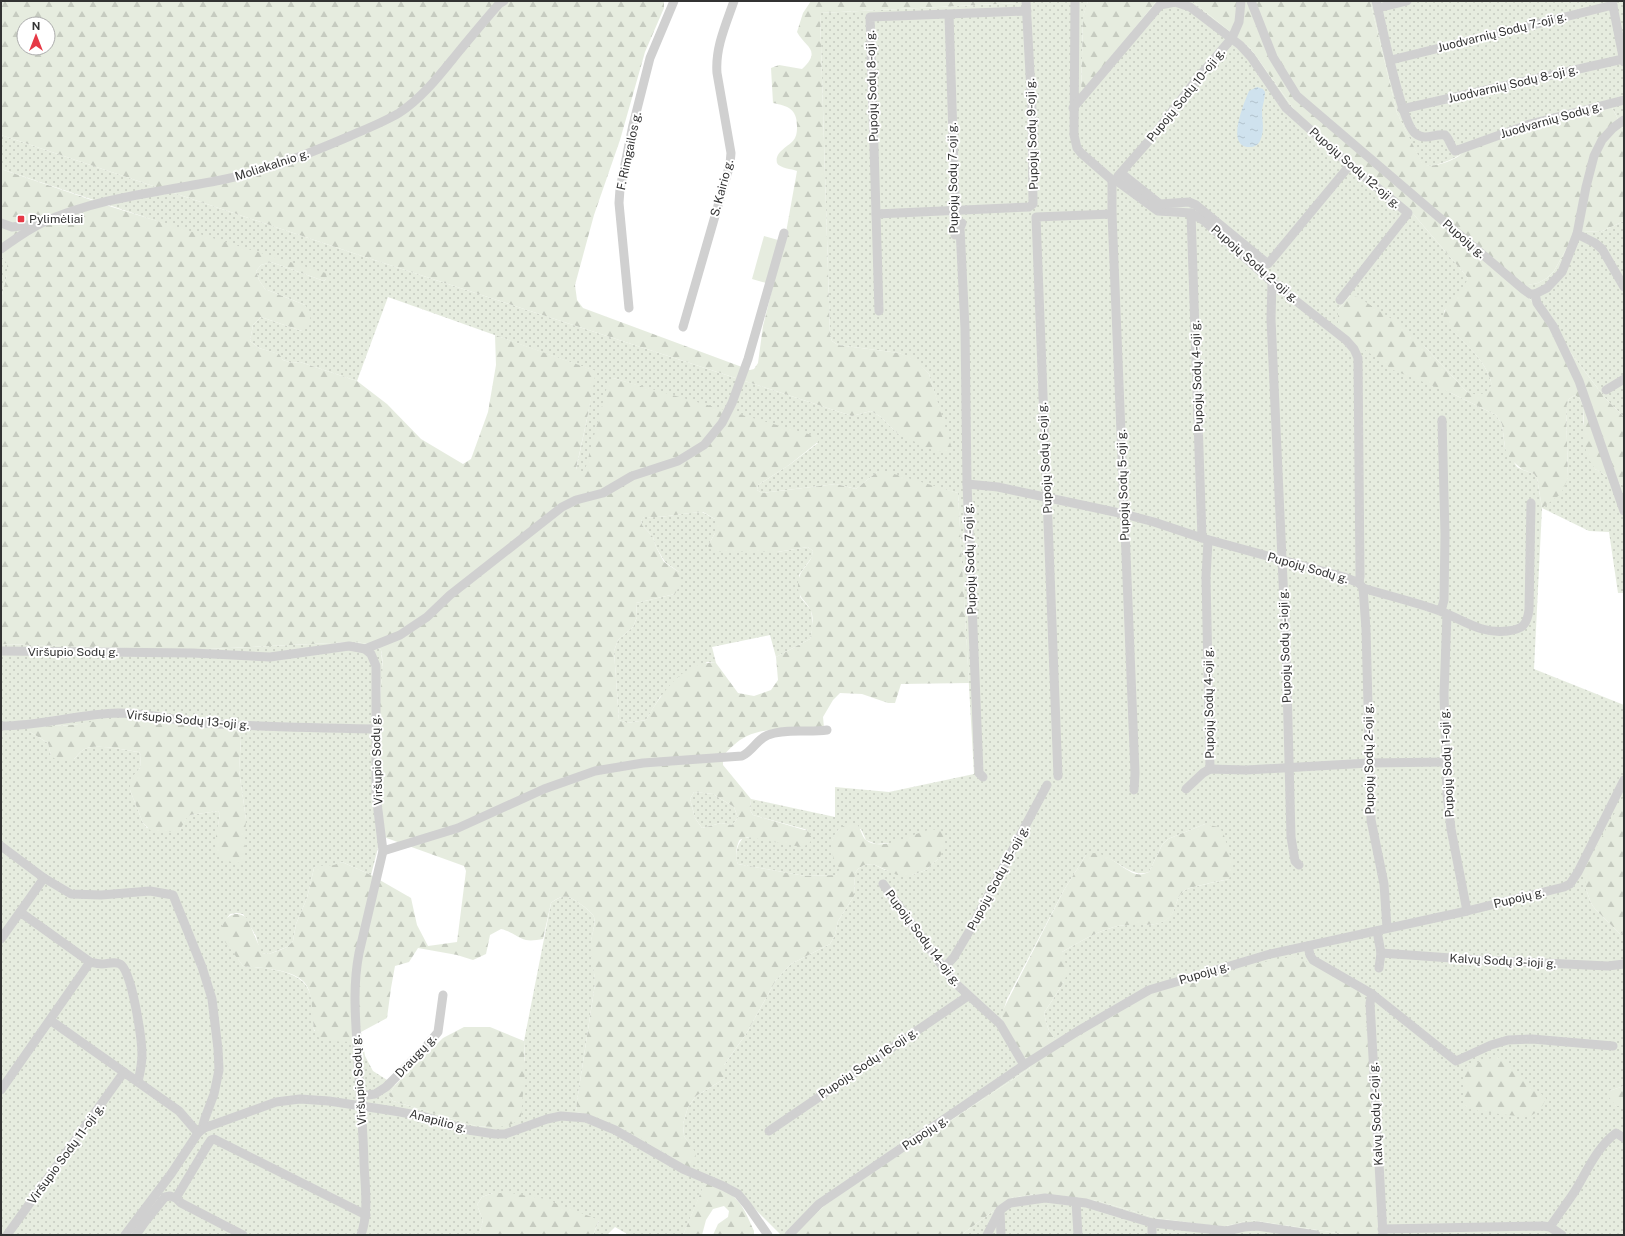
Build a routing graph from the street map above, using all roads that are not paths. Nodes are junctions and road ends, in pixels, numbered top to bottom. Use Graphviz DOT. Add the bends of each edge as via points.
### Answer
graph roads {
  1 [pos="674,1"];
  2 [pos="734,1"];
  3 [pos="1026,1"];
  4 [pos="1075,1"];
  5 [pos="1241,1"];
  6 [pos="1251,1"];
  7 [pos="1407,1"];
  8 [pos="501,3"];
  9 [pos="1612,3"];
  10 [pos="1377,4"];
  11 [pos="1027,11"];
  12 [pos="949,15"];
  13 [pos="1232,38"];
  14 [pos="1391,60"];
  15 [pos="1624,60"];
  16 [pos="1624,100"];
  17 [pos="1073,108"];
  18 [pos="1402,109"];
  19 [pos="1624,120"];
  20 [pos="1350,165"];
  21 [pos="1121,173"];
  22 [pos="1112,180"];
  23 [pos="954,211"];
  24 [pos="1191,213"];
  25 [pos="876,214"];
  26 [pos="1112,214"];
  27 [pos="1,223"];
  28 [pos="42,223"];
  29 [pos="962,223"];
  30 [pos="12,227"];
  31 [pos="784,233"];
  32 [pos="1577,234"];
  33 [pos="12,241"];
  34 [pos="1,249"];
  35 [pos="1272,282"];
  36 [pos="1624,287"];
  37 [pos="1535,294"];
  38 [pos="1340,300"];
  39 [pos="629,308"];
  40 [pos="879,311"];
  41 [pos="683,327"];
  42 [pos="965,338"];
  43 [pos="1624,379"];
  44 [pos="1606,390"];
  45 [pos="1442,420"];
  46 [pos="966,484"];
  47 [pos="1047,497"];
  48 [pos="1531,503"];
  49 [pos="1624,511"];
  50 [pos="1124,514"];
  51 [pos="1205,539"];
  52 [pos="1282,561"];
  53 [pos="1361,586"];
  54 [pos="1444,613"];
  55 [pos="365,649"];
  56 [pos="1,651"];
  57 [pos="1,726"];
  58 [pos="375,729"];
  59 [pos="827,730"];
  60 [pos="1445,762"];
  61 [pos="1369,763"];
  62 [pos="1288,767"];
  63 [pos="1210,769"];
  64 [pos="1058,776"];
  65 [pos="983,777"];
  66 [pos="1624,780"];
  67 [pos="1047,785"];
  68 [pos="1186,789"];
  69 [pos="1134,790"];
  70 [pos="1,846"];
  71 [pos="383,851"];
  72 [pos="1299,865"];
  73 [pos="44,878"];
  74 [pos="883,884"];
  75 [pos="1467,911"];
  76 [pos="20,912"];
  77 [pos="1387,928"];
  78 [pos="1377,931"];
  79 [pos="1,939"];
  80 [pos="1308,946"];
  81 [pos="1381,953"];
  82 [pos="90,962"];
  83 [pos="1624,964"];
  84 [pos="944,968"];
  85 [pos="1379,968"];
  86 [pos="1372,994"];
  87 [pos="443,995"];
  88 [pos="968,996"];
  89 [pos="50,1020"];
  90 [pos="1613,1046"];
  91 [pos="1024,1065"];
  92 [pos="124,1072"];
  93 [pos="138,1082"];
  94 [pos="1,1090"];
  95 [pos="361,1100"];
  96 [pos="201,1131"];
  97 [pos="769,1131"];
  98 [pos="1624,1138"];
  99 [pos="171,1174"];
  100 [pos="185,1184"];
  101 [pos="176,1198"];
  102 [pos="1076,1202"];
  103 [pos="1000,1210"];
  104 [pos="366,1215"];
  105 [pos="1152,1223"];
  106 [pos="1550,1227"];
  107 [pos="1518,1230"];
  108 [pos="1383,1232"];
  109 [pos="1227,1233"];
  110 [pos="1300,1233"];
  111 [pos="7,1235"];
  112 [pos="125,1235"];
  113 [pos="136,1235"];
  114 [pos="242,1235"];
  115 [pos="361,1235"];
  116 [pos="768,1235"];
  117 [pos="789,1235"];
  118 [pos="987,1235"];
  119 [pos="1001,1235"];
  120 [pos="1078,1235"];
  121 [pos="1152,1235"];
  122 [pos="1316,1235"];
  123 [pos="1562,1235"];
  1 -- 39 [label="street, F. Rimgailos g." via="650,58 620,189 619,203"];
  2 -- 41 [label="street, S. Kairio g." via="716,62 730,164"];
  3 -- 11 [label="street, Pupojų Sodų 9-oji g."];
  4 -- 17 [label="street"];
  5 -- 13 [label="street, Pupojų Sodų 10-oji g." via="1237,29"];
  6 -- 37 [label="street, Pupojų g." via="1273,57 1297,96 1523,289"];
  7 -- 10 [label="street"];
  8 -- 28 [label="street, Moliakalnio g." via="431,86 415,102 383,121 323,148 255,172 113,200"];
  9 -- 14 [label="street, Juodvarnių Sodų 7-oji g."];
  9 -- 15 [label="street"];
  10 -- 14 [label="street, Juodvarnių Sodų g."];
  11 -- 12 [label="street, Pupojų Sodų 8-oji g."];
  11 -- 23 [label="street, Pupojų Sodų 9-oji g." via="1033,204 1029,207"];
  12 -- 23 [label="street, Pupojų Sodų 7-oji g."];
  12 -- 25 [label="street, Pupojų Sodų 8-oji g." via="870,17"];
  13 -- 17 [label="street, Pupojų Sodų 12-oji g." via="1190,7 1175,2 1160,5"];
  13 -- 20 [label="street, Pupojų Sodų 12-oji g." via="1251,57 1286,108"];
  13 -- 21 [label="street, Pupojų Sodų 10-oji g."];
  14 -- 18 [label="street, Juodvarnių Sodų g."];
  15 -- 18 [label="street, Juodvarnių Sodų 8-oji g."];
  16 -- 18 [label="street, Juodvarnių Sodų g." via="1530,124 1455,151 1445,135 1423,138 1415,134"];
  17 -- 22 [label="street" via="1077,148"];
  19 -- 32 [label="street" via="1602,140 1594,156"];
  20 -- 21 [label="street" via="1268,264 1196,204 1157,203"];
  20 -- 38 [label="street, Pupojų Sodų 12-oji g." via="1408,213"];
  21 -- 22 [label="street, Pupojų Sodų 10-oji g."];
  22 -- 24 [label="street" via="1158,211"];
  22 -- 26 [label="street, Pupojų Sodų 5-oji g."];
  23 -- 25 [label="street, Pupojų Sodų 9-oji g."];
  23 -- 42 [label="street, Pupojų Sodų 7-oji g." via="959,333"];
  24 -- 35 [label="street, Pupojų Sodų 2-oji g." via="1212,227"];
  24 -- 51 [label="street, Pupojų Sodų 4-oji g."];
  25 -- 40 [label="street, Pupojų Sodų 8-oji g."];
  26 -- 47 [label="street, Pupojų Sodų 6-oji g." via="1036,217"];
  26 -- 50 [label="street, Pupojų Sodų 5-oji g."];
  27 -- 30 [label="street"];
  28 -- 30 [label="street"];
  28 -- 33 [label="street, Moliakalnio g."];
  29 -- 42 [label="street, Pupojų Sodų 7-oji g." via="960,228"];
  30 -- 33 [label="street"];
  31 -- 55 [label="street" via="748,359 732,403 722,423 704,445 678,461 632,476 603,493 576,500 562,507 450,595 426,617 400,635"];
  32 -- 36 [label="street" via="1602,249"];
  32 -- 37 [label="street" via="1562,272 1548,288"];
  33 -- 34 [label="street, Moliakalnio g."];
  35 -- 52 [label="street, Pupojų Sodų 3-ioji g." via="1271,319"];
  35 -- 53 [label="street, Pupojų Sodų 2-oji g." via="1346,340 1358,358"];
  37 -- 49 [label="street" via="1537,303 1553,326 1579,381"];
  42 -- 46 [label="street, Pupojų Sodų 7-oji g."];
  43 -- 44 [label="street"];
  45 -- 54 [label="street, Pupojų Sodų 1-oji g."];
  46 -- 47 [label="street, Pupojų Sodų g." via="998,487"];
  46 -- 65 [label="street, Pupojų Sodų 7-oji g." via="979,772"];
  47 -- 50 [label="street, Pupojų Sodų g."];
  47 -- 64 [label="street, Pupojų Sodų 6-oji g."];
  48 -- 54 [label="street, Pupojų Sodų g." via="1529,610 1525,624 1511,630 1491,632"];
  50 -- 51 [label="street, Pupojų Sodų g."];
  50 -- 69 [label="street, Pupojų Sodų 5-oji g."];
  51 -- 52 [label="street, Pupojų Sodų g."];
  51 -- 63 [label="street, Pupojų Sodų 4-oji g."];
  52 -- 53 [label="street, Pupojų Sodų g." via="1325,572"];
  52 -- 62 [label="street, Pupojų Sodų 3-ioji g."];
  53 -- 54 [label="street, Pupojų Sodų g."];
  53 -- 61 [label="street, Pupojų Sodų 2-oji g."];
  54 -- 60 [label="street, Pupojų Sodų 1-oji g."];
  55 -- 56 [label="street, Viršupio Sodų g." via="349,646 270,657 193,653"];
  55 -- 58 [label="street, Viršupio Sodų g." via="371,654 376,666"];
  57 -- 58 [label="street, Viršupio Sodų 13-oji g." via="118,713 241,726"];
  58 -- 71 [label="street, Viršupio Sodų g." via="376,794"];
  59 -- 71 [label="street" via="777,732 767,735 749,753 742,756 643,763 595,771 544,789 458,828"];
  60 -- 61 [label="street"];
  60 -- 75 [label="street, Pupojų Sodų 1-oji g." via="1451,829"];
  61 -- 62 [label="street"];
  61 -- 77 [label="street, Pupojų Sodų 2-oji g." via="1371,820 1384,884"];
  62 -- 63 [label="street"];
  62 -- 72 [label="street, Pupojų Sodų 3-ioji g." via="1291,837 1295,861"];
  63 -- 68 [label="street"];
  66 -- 75 [label="street, Pupojų g." via="1570,884"];
  67 -- 84 [label="street, Pupojų Sodų 15-oji g." via="970,930"];
  70 -- 73 [label="street"];
  71 -- 95 [label="street, Viršupio Sodų g." via="356,969 354,998"];
  73 -- 76 [label="street"];
  73 -- 96 [label="street" via="71,894 101,895 150,891 173,895 202,967 214,1013 219,1070"];
  74 -- 84 [label="street, Pupojų Sodų 14-oji g."];
  75 -- 77 [label="street, Pupojų g."];
  76 -- 79 [label="street"];
  76 -- 82 [label="street"];
  77 -- 78 [label="street, Pupojų g."];
  78 -- 80 [label="street, Pupojų g."];
  78 -- 81 [label="street"];
  80 -- 86 [label="street" via="1313,960"];
  80 -- 91 [label="street, Pupojų g." via="1270,954 1149,990"];
  81 -- 83 [label="street, Kalvų Sodų 3-ioji g." via="1585,965"];
  81 -- 85 [label="street"];
  82 -- 89 [label="street"];
  82 -- 93 [label="street" via="120,964 130,983 141,1041"];
  84 -- 88 [label="street, Pupojų Sodų 14-oji g."];
  86 -- 90 [label="street" via="1456,1061 1508,1040 1532,1039"];
  86 -- 108 [label="street, Kalvų Sodų 2-oji g." via="1370,1003"];
  87 -- 95 [label="street, Draugų g." via="438,1032 386,1087"];
  88 -- 91 [label="street, Pupojų Sodų 14-oji g." via="1000,1024"];
  88 -- 97 [label="street, Pupojų Sodų 16-oji g."];
  89 -- 92 [label="street"];
  89 -- 94 [label="street"];
  91 -- 117 [label="street, Pupojų g." via="820,1204"];
  92 -- 93 [label="street"];
  92 -- 111 [label="street, Viršupio Sodų 11-oji g."];
  93 -- 96 [label="street" via="184,1115"];
  95 -- 96 [label="street, Anapilio g." via="284,1100"];
  95 -- 104 [label="street, Viršupio Sodų g."];
  95 -- 116 [label="street, Anapilio g." via="468,1130 495,1134 506,1134 561,1116 586,1118 615,1130 683,1169 738,1194"];
  96 -- 99 [label="street"];
  98 -- 106 [label="street" via="1616,1133 1599,1150"];
  99 -- 100 [label="street"];
  99 -- 112 [label="street"];
  100 -- 101 [label="street"];
  100 -- 104 [label="street" via="207,1146 214,1139"];
  101 -- 113 [label="street" via="165,1197"];
  101 -- 114 [label="street"];
  102 -- 103 [label="street" via="1045,1198 1010,1203"];
  102 -- 105 [label="street" via="1095,1205"];
  102 -- 120 [label="street"];
  103 -- 118 [label="street"];
  103 -- 119 [label="street"];
  104 -- 115 [label="street, Viršupio Sodų g."];
  105 -- 109 [label="street"];
  105 -- 121 [label="street"];
  106 -- 107 [label="street"];
  106 -- 123 [label="street"];
  107 -- 108 [label="street"];
  109 -- 110 [label="street" via="1251,1226"];
  110 -- 122 [label="street"];
}
